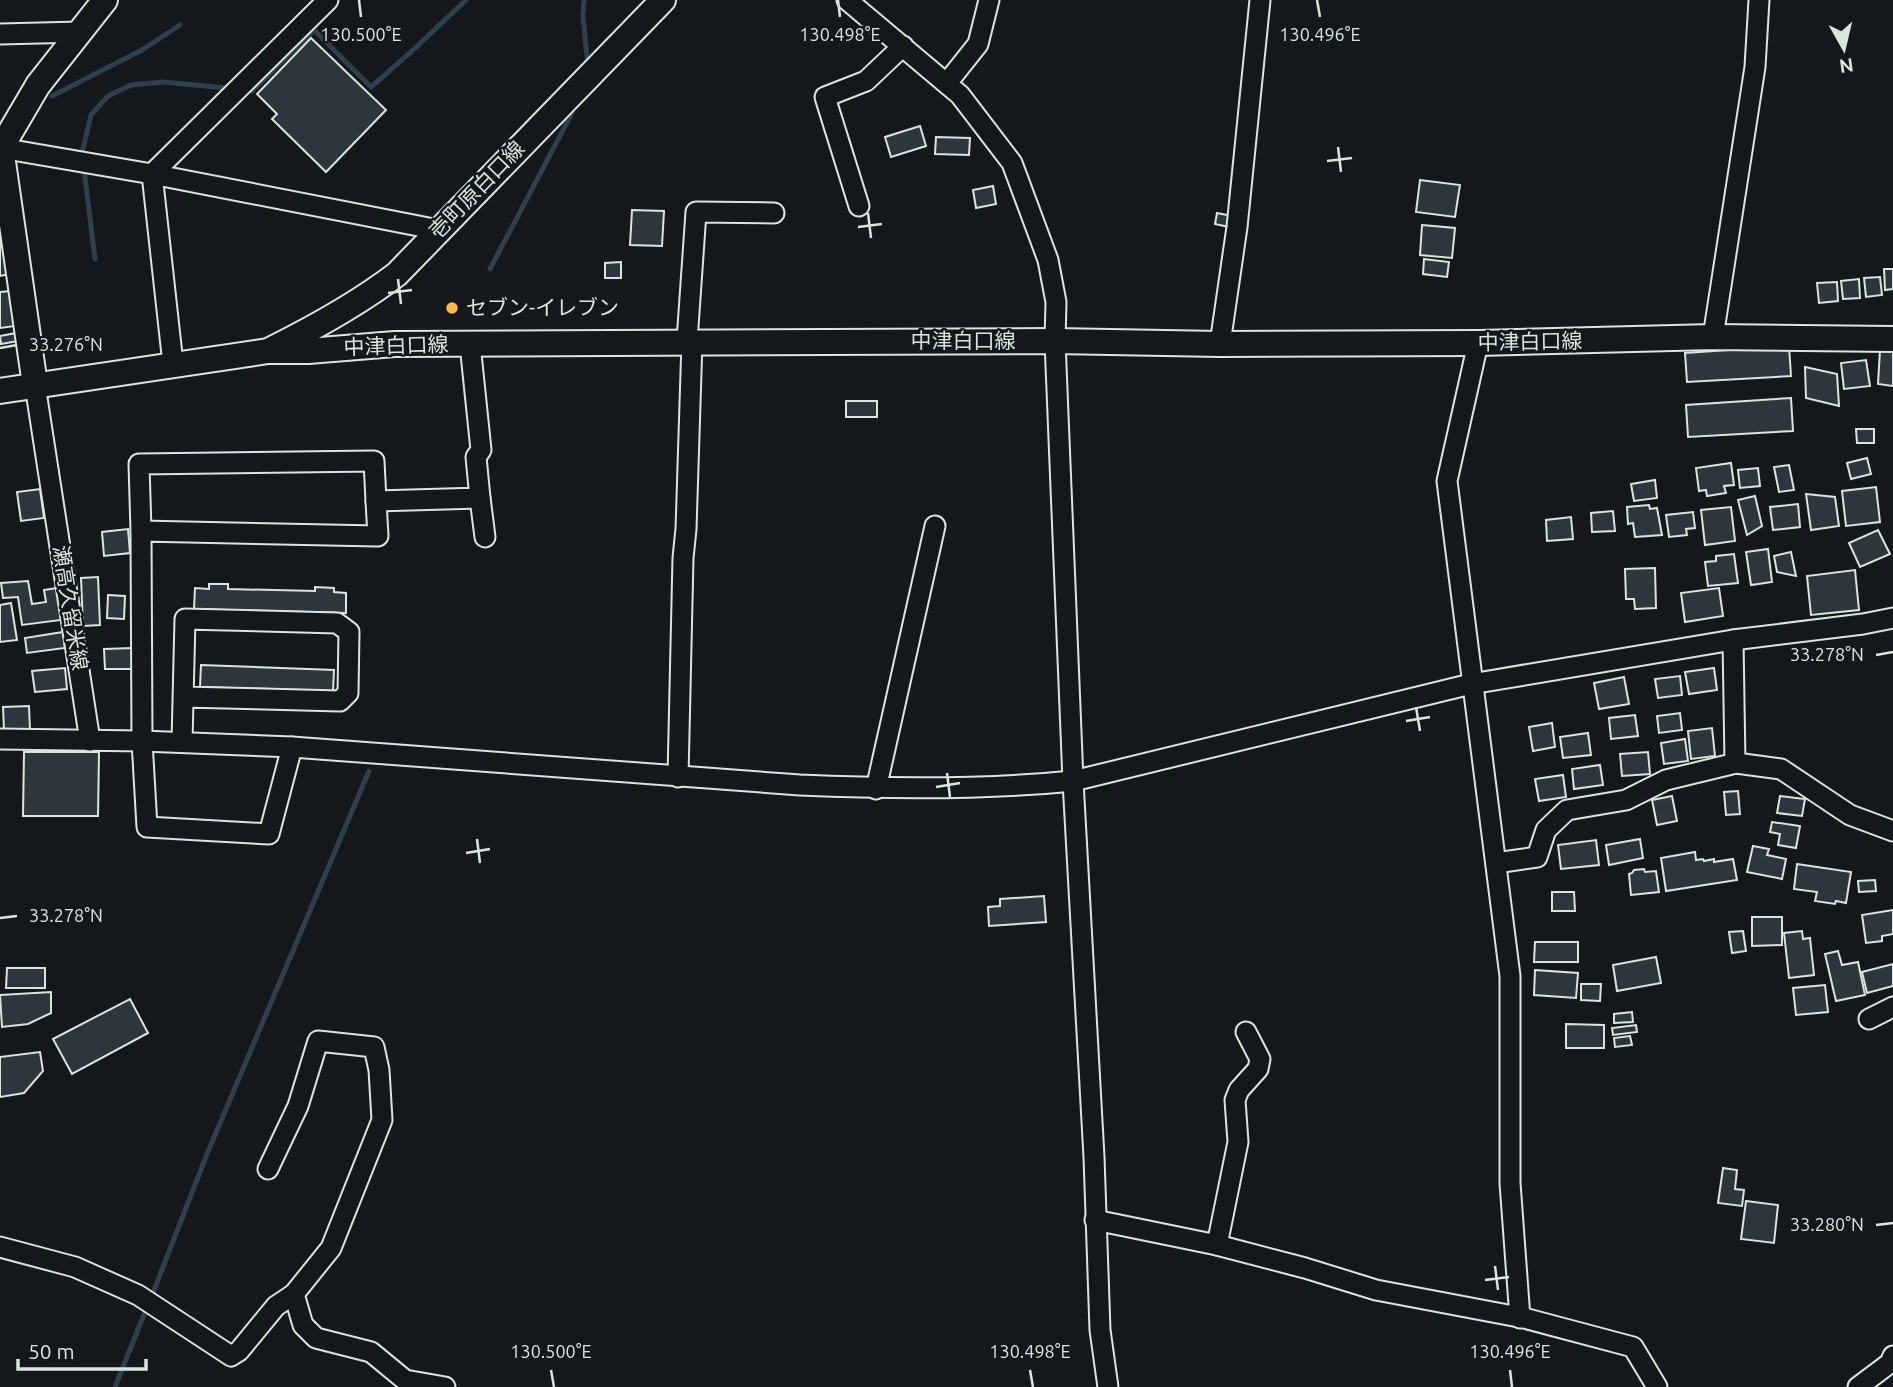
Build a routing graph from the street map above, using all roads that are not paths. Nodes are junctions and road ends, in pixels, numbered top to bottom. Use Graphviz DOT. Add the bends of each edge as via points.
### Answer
graph roads {
  1 [pos="105,0"];
  2 [pos="328,0"];
  3 [pos="663,0"];
  4 [pos="847,0"];
  5 [pos="989,0"];
  6 [pos="1260,0"];
  7 [pos="1759,0"];
  8 [pos="80,32"];
  9 [pos="0,34"];
  10 [pos="903,46"];
  11 [pos="947,83"];
  12 [pos="0,145"];
  13 [pos="152,174"];
  14 [pos="859,206"];
  15 [pos="774,213"];
  16 [pos="439,230"];
  17 [pos="337,314"];
  18 [pos="1713,337"];
  19 [pos="1893,339"];
  20 [pos="690,341"];
  21 [pos="1055,341"];
  22 [pos="1478,343"];
  23 [pos="470,344"];
  24 [pos="1220,344"];
  25 [pos="345,348"];
  26 [pos="268,351"];
  27 [pos="173,364"];
  28 [pos="35,385"];
  29 [pos="0,391"];
  30 [pos="480,498"];
  31 [pos="376,501"];
  32 [pos="935,526"];
  33 [pos="141,530"];
  34 [pos="485,537"];
  35 [pos="1893,618"];
  36 [pos="1733,640"];
  37 [pos="1471,684"];
  38 [pos="183,697"];
  39 [pos="0,739"];
  40 [pos="90,741"];
  41 [pos="142,741"];
  42 [pos="182,742"];
  43 [pos="292,747"];
  44 [pos="1735,763"];
  45 [pos="678,777"];
  46 [pos="1073,781"];
  47 [pos="876,789"];
  48 [pos="1893,831"];
  49 [pos="1496,863"];
  50 [pos="1893,1007"];
  51 [pos="1869,1019"];
  52 [pos="1246,1032"];
  53 [pos="268,1169"];
  54 [pos="1095,1220"];
  55 [pos="1217,1245"];
  56 [pos="0,1247"];
  57 [pos="294,1294"];
  58 [pos="1520,1318"];
  59 [pos="1893,1356"];
  60 [pos="403,1383"];
  61 [pos="445,1387"];
  62 [pos="1108,1387"];
  63 [pos="1657,1387"];
  64 [pos="1858,1387"];
  1 -- 8 [label="main road"];
  2 -- 13 [label="street"];
  3 -- 16 [label="main road, 壱町原白口線"];
  4 -- 10 [label="street"];
  5 -- 11 [label="street" via="978,44"];
  6 -- 24 [label="street"];
  7 -- 18 [label="street" via="1755,67"];
  8 -- 9 [label="street"];
  8 -- 12 [label="main road" via="38,85"];
  10 -- 11 [label="street"];
  10 -- 14 [label="street" via="866,81 825,97"];
  11 -- 21 [label="street" via="1012,163 1048,260 1056,302"];
  12 -- 13 [label="street"];
  12 -- 28 [label="main road, 瀬高久留米線"];
  13 -- 16 [label="street"];
  13 -- 27 [label="street"];
  15 -- 20 [label="street" via="696,212"];
  16 -- 17 [label="main road, 壱町原白口線" via="397,274"];
  17 -- 25 [label="main road"];
  17 -- 26 [label="main road, 壱町原白口線"];
  18 -- 19 [label="main road, 中津白口線"];
  18 -- 22 [label="main road, 中津白口線"];
  20 -- 21 [label="main road, 中津白口線"];
  20 -- 23 [label="main road, 中津白口線"];
  20 -- 45 [label="street"];
  21 -- 24 [label="main road, 中津白口線"];
  21 -- 46 [label="street"];
  22 -- 24 [label="main road, 中津白口線"];
  22 -- 37 [label="street" via="1447,481"];
  23 -- 25 [label="main road, 中津白口線"];
  23 -- 30 [label="street" via="481,450 476,457"];
  25 -- 26 [label="main road, 中津白口線"];
  26 -- 27 [label="main road, 中津白口線"];
  27 -- 28 [label="main road, 中津白口線"];
  28 -- 29 [label="main road"];
  28 -- 40 [label="street, 瀬高久留米線"];
  30 -- 31 [label="street"];
  30 -- 34 [label="street"];
  31 -- 33 [label="street" via="377,536"];
  31 -- 33 [label="street" via="374,461 139,464"];
  32 -- 47 [label="street"];
  33 -- 41 [label="street"];
  35 -- 36 [label="street"];
  36 -- 37 [label="street"];
  36 -- 44 [label="street"];
  37 -- 46 [label="street"];
  37 -- 49 [label="street"];
  38 -- 38 [label="street" via="340,701 348,693 349,632 337,623 185,619"];
  38 -- 42 [label="street"];
  39 -- 40 [label="street"];
  40 -- 41 [label="street"];
  41 -- 42 [label="street"];
  41 -- 43 [label="street" via="147,827 269,834"];
  42 -- 43 [label="street"];
  43 -- 45 [label="street"];
  44 -- 48 [label="street" via="1781,769 1850,815"];
  44 -- 49 [label="street" via="1666,780 1626,800 1567,810 1546,830 1537,857"];
  45 -- 47 [label="street"];
  46 -- 47 [label="street"];
  46 -- 54 [label="street"];
  49 -- 58 [label="street" via="1510,976 1509,1149"];
  50 -- 51 [label="street"];
  52 -- 55 [label="street" via="1260,1059 1236,1100 1238,1142"];
  53 -- 57 [label="street" via="298,1106 318,1041 374,1047 382,1120 331,1248"];
  54 -- 55 [label="street"];
  54 -- 62 [label="street" via="1100,1330"];
  55 -- 58 [label="street" via="1376,1290"];
  56 -- 57 [label="street" via="75,1267 138,1295 231,1356 276,1306"];
  57 -- 60 [label="street" via="303,1325 316,1339 371,1352"];
  58 -- 63 [label="street" via="1633,1347"];
  59 -- 64 [label="street"];
  60 -- 61 [label="street"];
}
